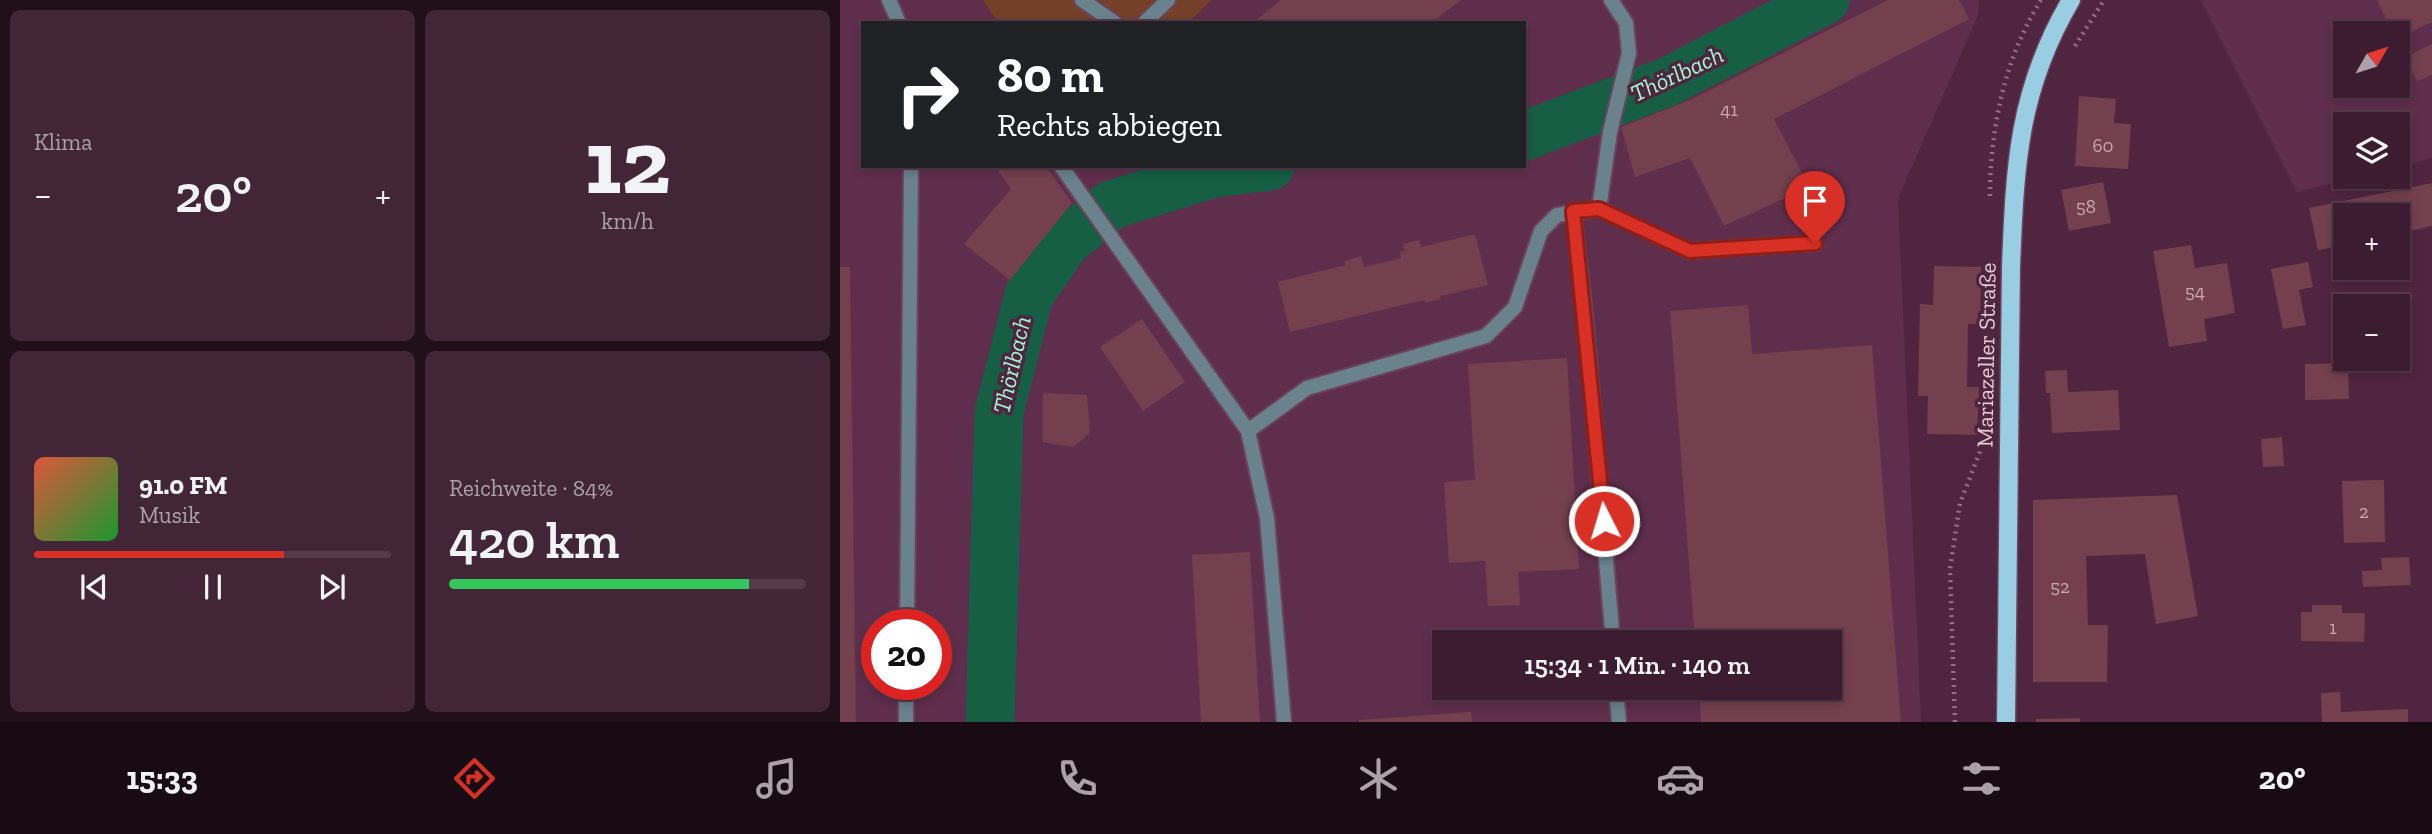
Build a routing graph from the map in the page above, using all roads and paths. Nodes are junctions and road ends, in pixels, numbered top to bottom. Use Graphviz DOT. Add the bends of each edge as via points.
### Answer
graph roads {
  1 [pos="890,0"];
  2 [pos="1082,0"];
  3 [pos="1168,0"];
  4 [pos="1611,0"];
  5 [pos="2041,0"];
  6 [pos="2071,0"];
  7 [pos="2104,0"];
  8 [pos="898,21"];
  9 [pos="1112,21"];
  10 [pos="1146,21"];
  11 [pos="2070,54"];
  12 [pos="911,168"];
  13 [pos="1063,168"];
  14 [pos="1990,204"];
  15 [pos="1599,209"];
  16 [pos="1573,211"];
  17 [pos="1815,243"];
  18 [pos="1248,431"];
  19 [pos="1986,435"];
  20 [pos="907,609"];
  21 [pos="1613,630"];
  22 [pos="906,700"];
  23 [pos="1617,700"];
  24 [pos="906,722"];
  25 [pos="1284,722"];
  26 [pos="1619,722"];
  27 [pos="1955,722"];
  28 [pos="2006,722"];
  1 -- 8 [label="lane"];
  2 -- 9 [label="lane"];
  3 -- 10 [label="lane"];
  4 -- 15 [label="lane" via="1626,23 1629,53 1610,132"];
  5 -- 14 [label="path" via="2011,59 1990,156"];
  6 -- 28 [label="main road, Mariazeller Straße" via="2040,61 2019,142 2015,178"];
  7 -- 11 [label="path"];
  12 -- 20 [label="lane"];
  13 -- 18 [label="lane"];
  15 -- 16 [label="lane"];
  15 -- 17 [label="lane" via="1690,251"];
  16 -- 18 [label="lane" via="1557,215 1541,231 1515,307 1486,336 1307,388"];
  16 -- 21 [label="lane"];
  18 -- 25 [label="lane" via="1267,518"];
  19 -- 27 [label="path" via="1960,503 1950,569"];
  22 -- 24 [label="lane"];
  23 -- 26 [label="lane"];
}
